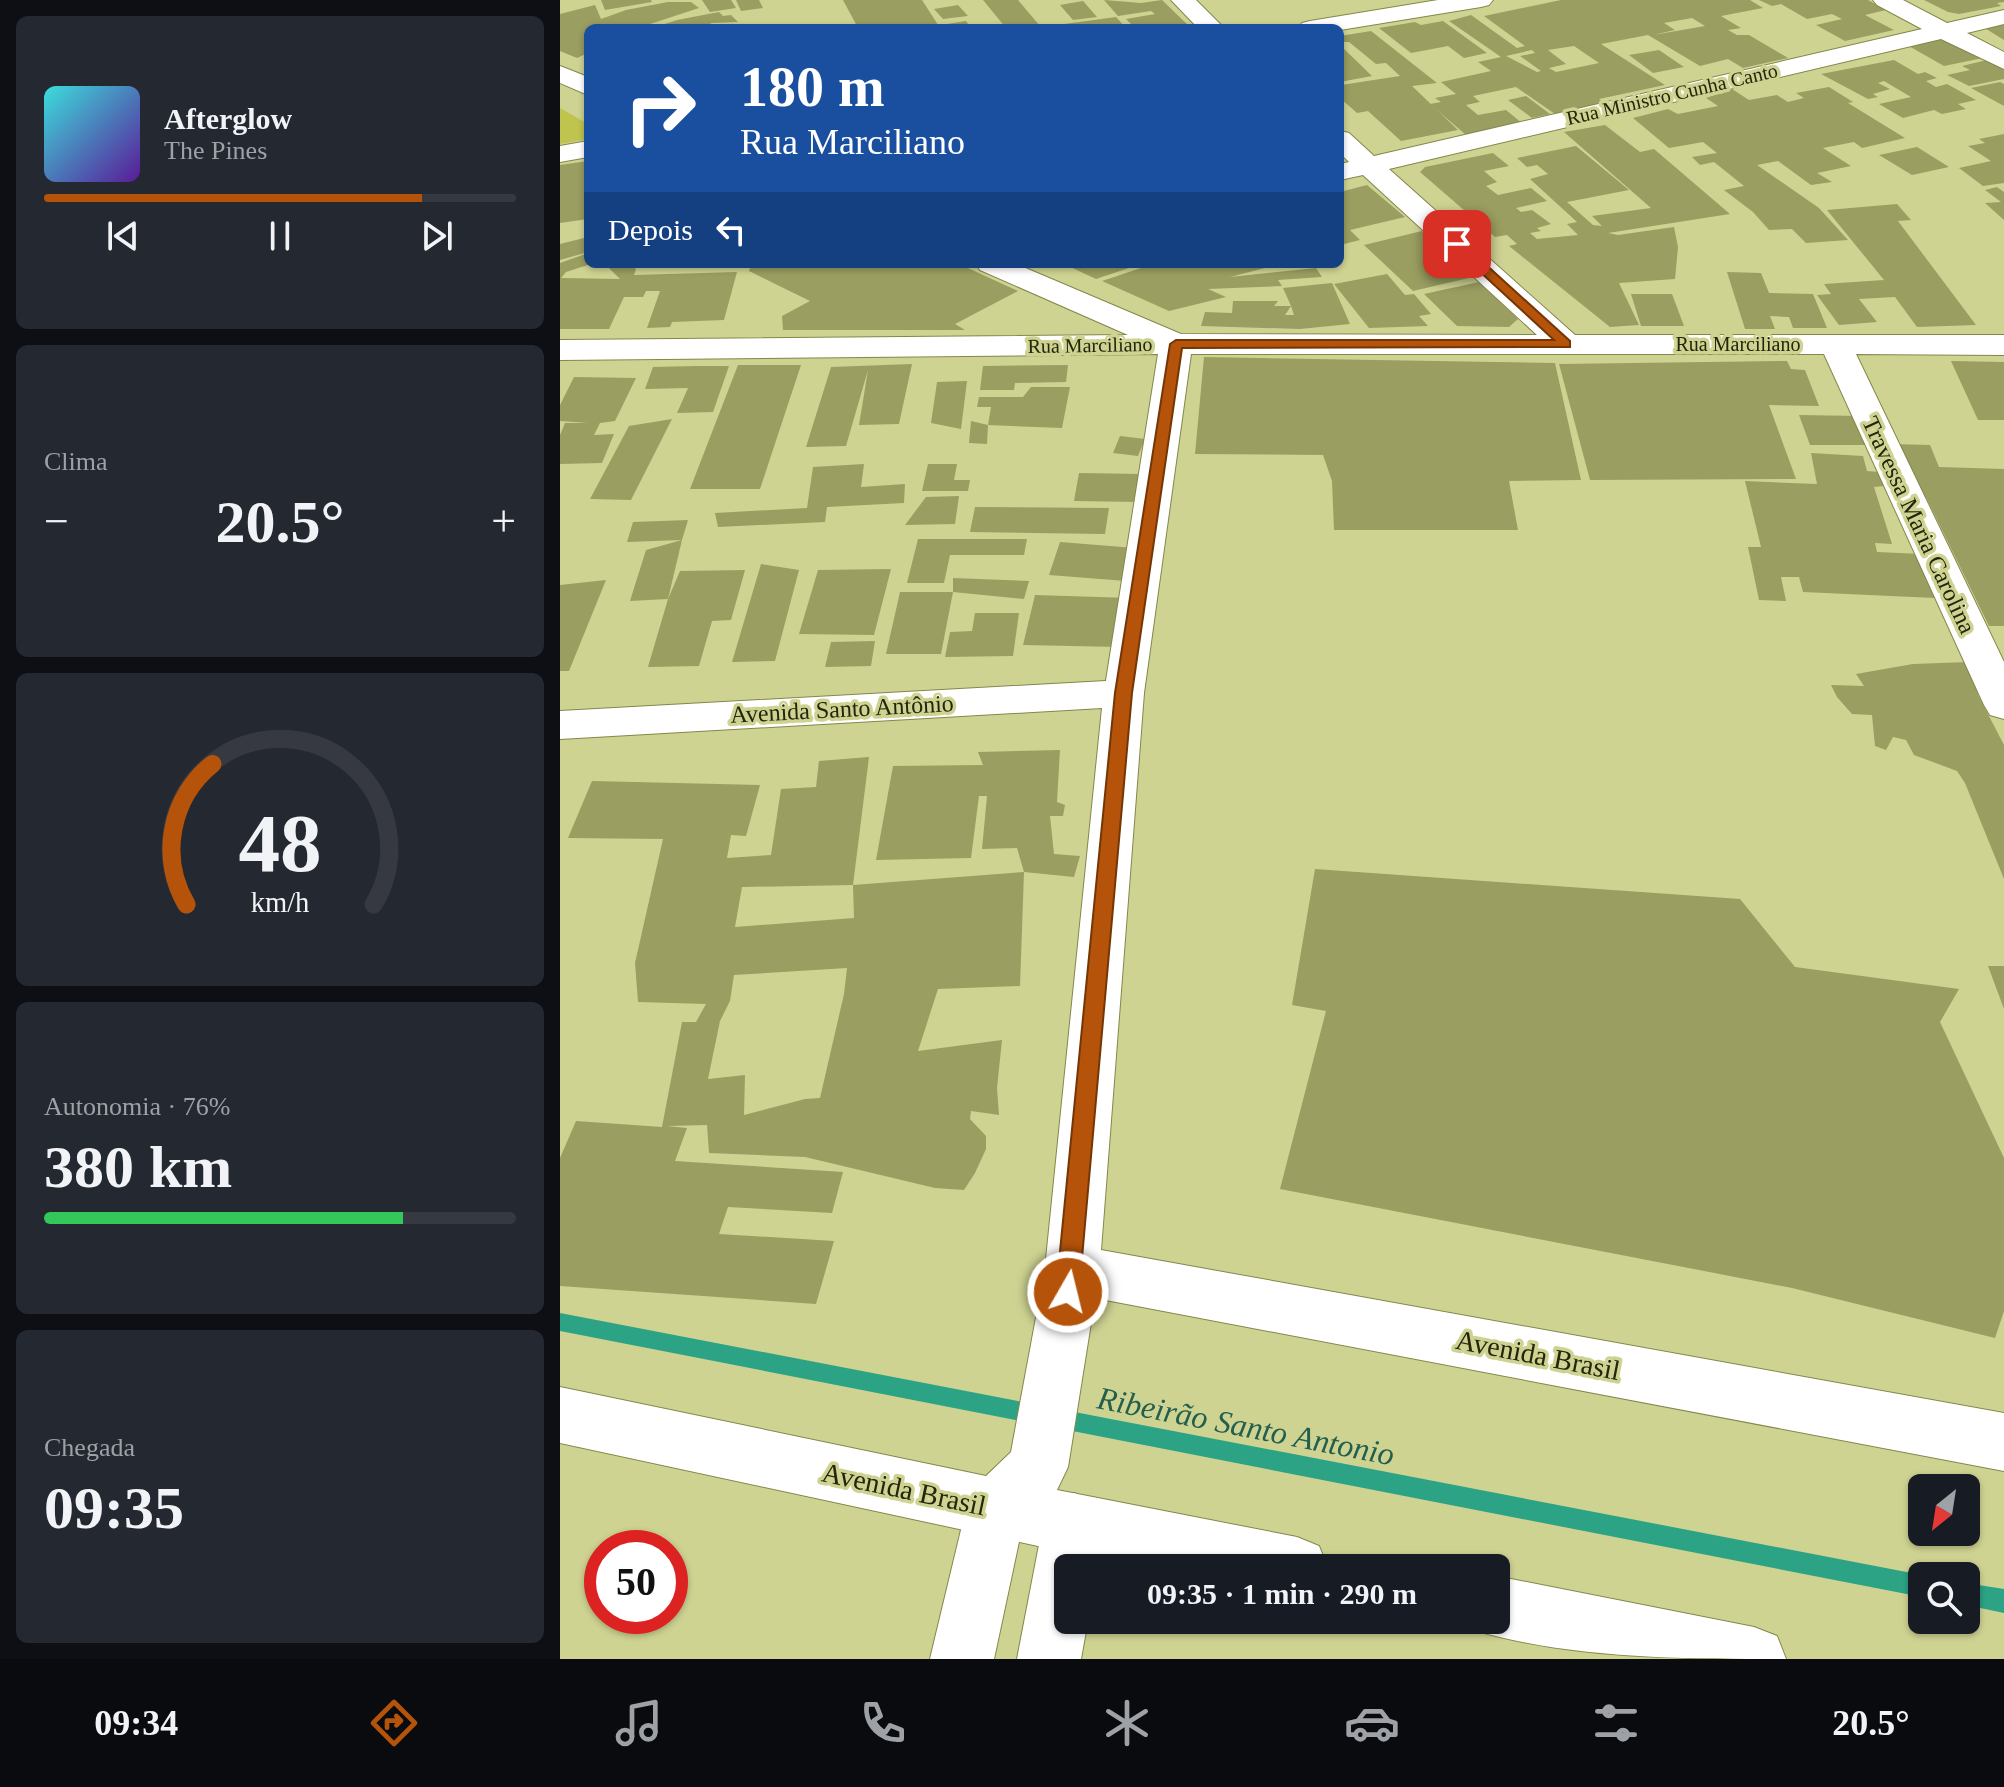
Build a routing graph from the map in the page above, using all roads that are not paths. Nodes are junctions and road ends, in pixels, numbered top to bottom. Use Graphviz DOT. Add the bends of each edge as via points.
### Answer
graph roads {
  1 [pos="1183,0"];
  2 [pos="1481,0"];
  3 [pos="1885,0"];
  4 [pos="2004,17"];
  5 [pos="1208,24"];
  6 [pos="1334,24"];
  7 [pos="1944,31"];
  8 [pos="2004,62"];
  9 [pos="560,74"];
  10 [pos="584,85"];
  11 [pos="1344,142"];
  12 [pos="584,150"];
  13 [pos="560,154"];
  14 [pos="1370,164"];
  15 [pos="1344,171"];
  16 [pos="1000,268"];
  17 [pos="1176,344"];
  18 [pos="1566,344"];
  19 [pos="1835,344"];
  20 [pos="2004,345"];
  21 [pos="560,350"];
  22 [pos="1124,693"];
  23 [pos="2004,705"];
  24 [pos="560,725"];
  25 [pos="1072,1269"];
  26 [pos="560,1415"];
  27 [pos="2004,1442"];
  28 [pos="1025,1473"];
  29 [pos="1074,1524"];
  30 [pos="1226,1554"];
  31 [pos="1510,1611"];
  32 [pos="962,1659"];
  33 [pos="1049,1659"];
  34 [pos="1754,1659"];
  1 -- 5 [label="street"];
  2 -- 6 [label="street"];
  3 -- 7 [label="street"];
  4 -- 7 [label="street, Rua Ministro Cunha Canto"];
  7 -- 8 [label="street"];
  7 -- 14 [label="street, Rua Ministro Cunha Canto"];
  9 -- 10 [label="street"];
  11 -- 14 [label="street"];
  12 -- 13 [label="street"];
  14 -- 15 [label="street, Rua Ministro Cunha Canto"];
  14 -- 18 [label="street"];
  16 -- 17 [label="street"];
  17 -- 18 [label="street, Rua Marciliano"];
  17 -- 21 [label="street, Rua Marciliano"];
  17 -- 22 [label="street"];
  18 -- 19 [label="street, Rua Marciliano"];
  19 -- 20 [label="street, Rua Marciliano"];
  19 -- 23 [label="street, Travessa Maria Carolina"];
  22 -- 24 [label="street, Avenida Santo Antônio"];
  22 -- 25 [label="street"];
  25 -- 27 [label="street, Avenida Brasil"];
  25 -- 28 [label="street"];
  26 -- 28 [label="street, Avenida Brasil"];
  28 -- 29 [label="street"];
  28 -- 32 [label="street"];
  29 -- 30 [label="street"];
  29 -- 33 [label="street"];
  31 -- 34 [label="street"];
}
